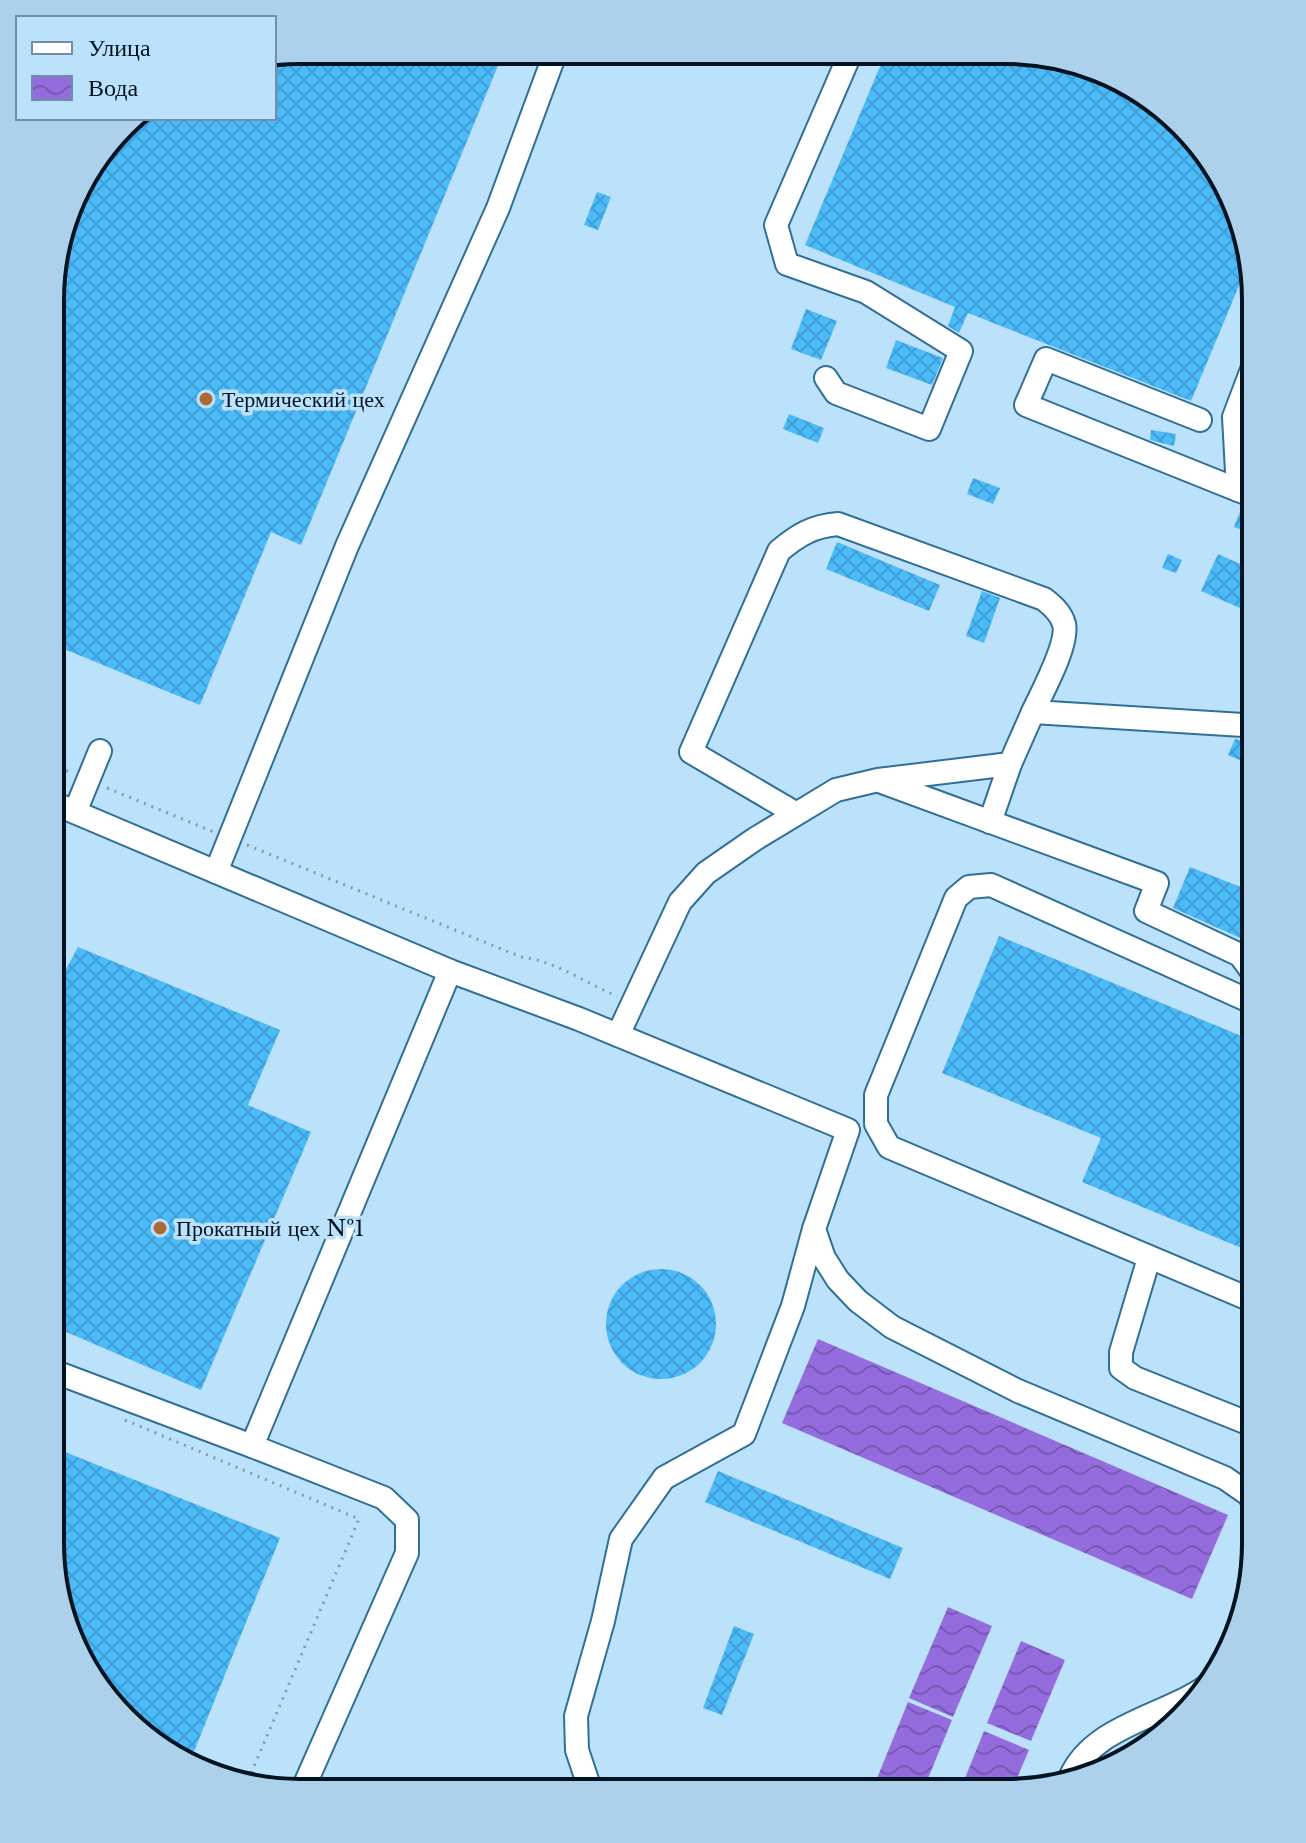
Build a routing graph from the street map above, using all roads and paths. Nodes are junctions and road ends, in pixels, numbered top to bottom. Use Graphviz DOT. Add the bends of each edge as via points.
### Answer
graph roads {
  1 [pos="551,64"];
  2 [pos="846,64"];
  3 [pos="826,378"];
  4 [pos="1242,396"];
  5 [pos="1200,420"];
  6 [pos="1242,463"];
  7 [pos="1242,491"];
  8 [pos="1033,712"];
  9 [pos="1242,725"];
  10 [pos="100,751"];
  11 [pos="1010,764"];
  12 [pos="64,770"];
  13 [pos="88,780"];
  14 [pos="878,780"];
  15 [pos="64,807"];
  16 [pos="75,812"];
  17 [pos="795,813"];
  18 [pos="990,822"];
  19 [pos="229,838"];
  20 [pos="216,872"];
  21 [pos="1241,957"];
  22 [pos="450,971"];
  23 [pos="625,995"];
  24 [pos="1241,997"];
  25 [pos="618,1035"];
  26 [pos="814,1229"];
  27 [pos="1149,1258"];
  28 [pos="1241,1296"];
  29 [pos="64,1375"];
  30 [pos="124,1419"];
  31 [pos="1241,1420"];
  32 [pos="252,1446"];
  33 [pos="1241,1489"];
  34 [pos="1182,1701"];
  35 [pos="1074,1769"];
  36 [pos="251,1773"];
  37 [pos="307,1779"];
  38 [pos="587,1779"];
  1 -- 19 [label="street" via="498,208 347,546"];
  2 -- 3 [label="street" via="776,225 787,264 866,292 961,351 929,429 836,393"];
  4 -- 6 [label="street" via="1234,417"];
  5 -- 7 [label="street" via="1046,359 1026,405"];
  8 -- 9 [label="street"];
  8 -- 11 [label="street"];
  8 -- 17 [label="street" via="1064,638 1064,623 1055,608 1044,599 838,524 816,526 779,551 691,752"];
  10 -- 13 [label="street"];
  11 -- 14 [label="street"];
  11 -- 18 [label="street"];
  12 -- 13 [label="path"];
  13 -- 16 [label="street"];
  13 -- 19 [label="path"];
  14 -- 17 [label="street" via="836,790"];
  14 -- 18 [label="street"];
  15 -- 16 [label="street"];
  16 -- 20 [label="street"];
  17 -- 25 [label="street" via="706,873 680,902"];
  18 -- 21 [label="street" via="1157,883 1146,911"];
  19 -- 20 [label="street"];
  19 -- 23 [label="path"];
  20 -- 22 [label="street"];
  22 -- 25 [label="street"];
  22 -- 32 [label="street"];
  24 -- 27 [label="street" via="991,885 969,887 956,898 876,1095 876,1124 889,1147"];
  25 -- 26 [label="street" via="848,1130"];
  26 -- 33 [label="street" via="838,1280 892,1327 1018,1391"];
  26 -- 38 [label="street" via="793,1306 744,1434 664,1478 621,1539 576,1716 577,1750"];
  27 -- 28 [label="street"];
  27 -- 31 [label="street" via="1121,1368"];
  29 -- 32 [label="street"];
  30 -- 36 [label="path" via="359,1519"];
  32 -- 37 [label="street" via="384,1498 407,1520 407,1553"];
  34 -- 35 [label="street" via="1104,1740"];
}
